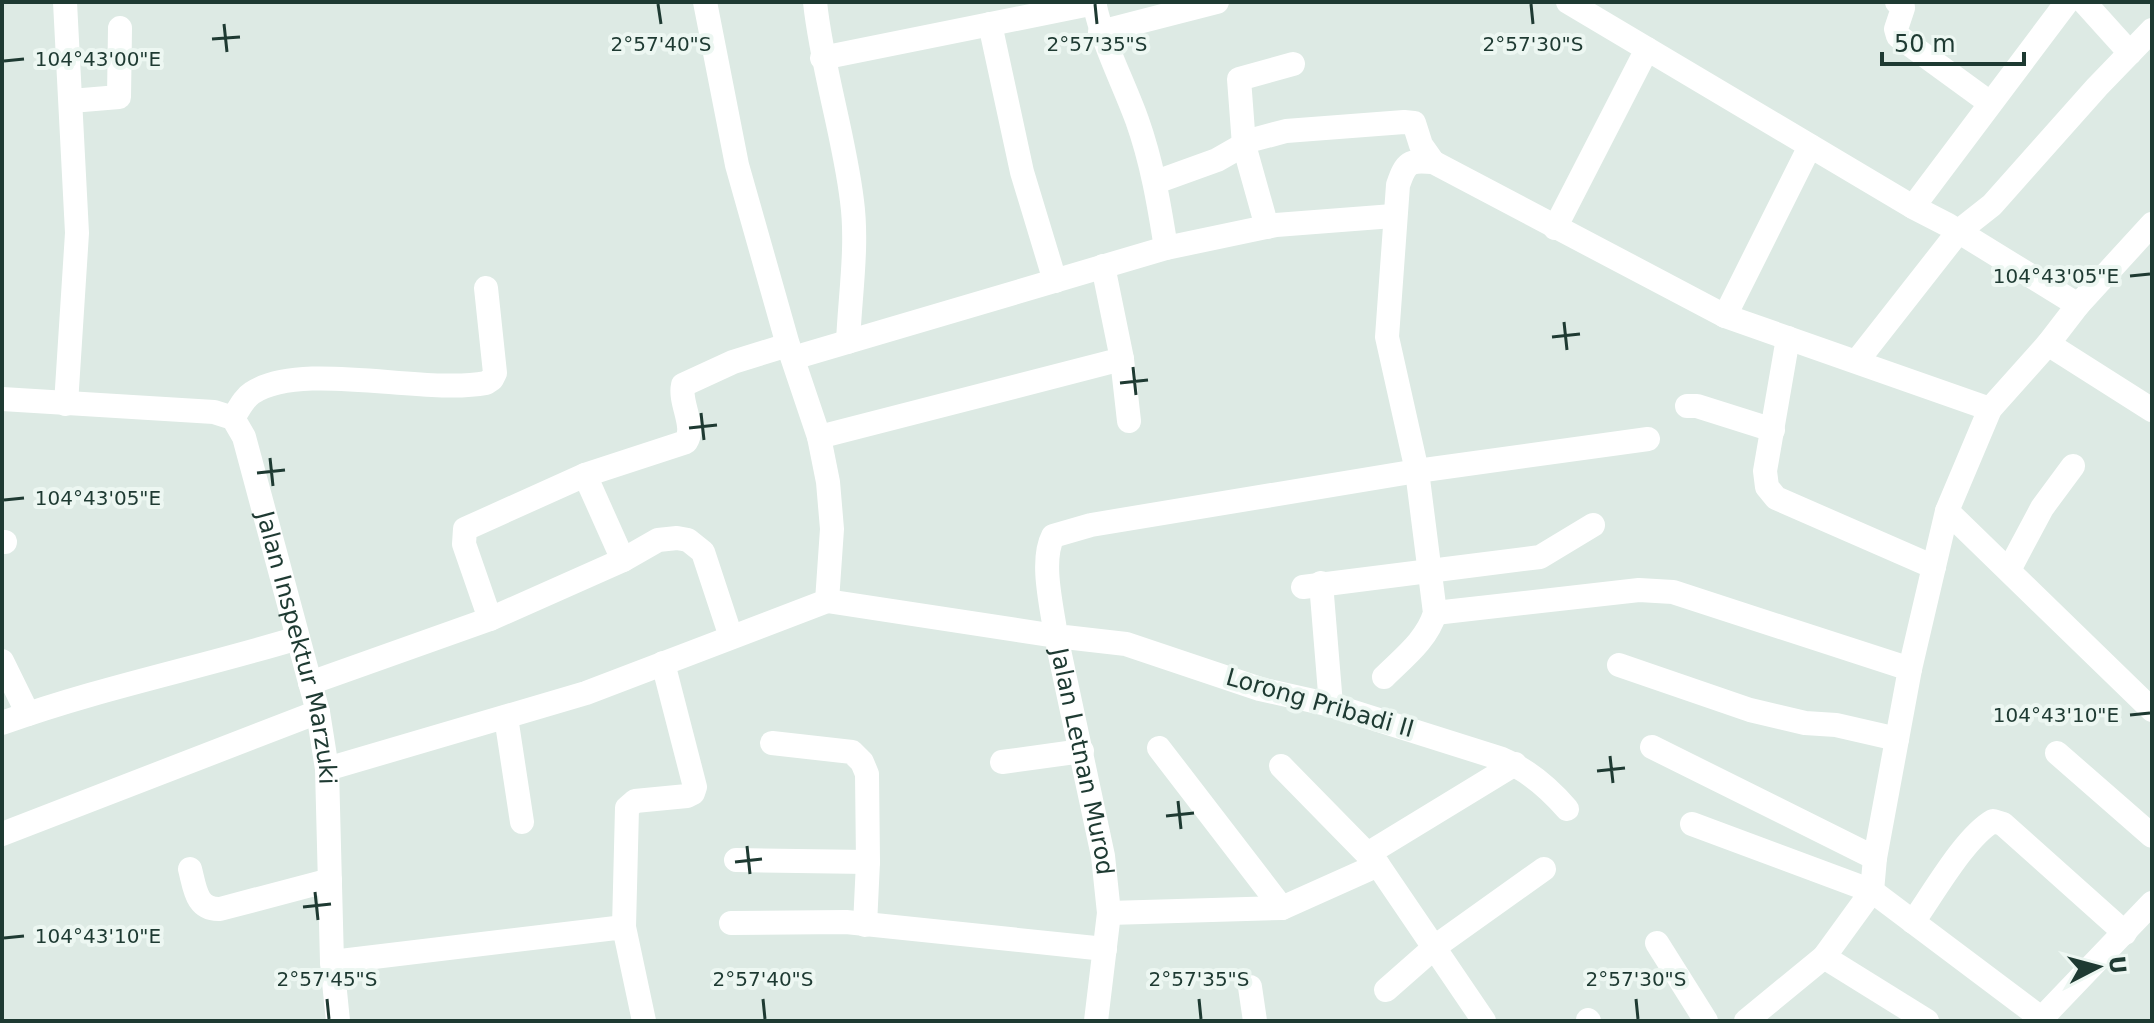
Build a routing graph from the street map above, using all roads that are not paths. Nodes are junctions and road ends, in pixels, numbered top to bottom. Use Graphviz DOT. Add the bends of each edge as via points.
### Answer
graph roads {
  1 [pos="65,2"];
  2 [pos="705,2"];
  3 [pos="815,2"];
  4 [pos="1217,2"];
  5 [pos="1568,2"];
  6 [pos="1897,2"];
  7 [pos="2067,2"];
  8 [pos="2084,2"];
  9 [pos="1094,3"];
  10 [pos="990,24"];
  11 [pos="120,28"];
  12 [pos="2152,30"];
  13 [pos="1100,32"];
  14 [pos="1647,49"];
  15 [pos="2130,53"];
  16 [pos="822,58"];
  17 [pos="1293,64"];
  18 [pos="71,101"];
  19 [pos="1990,103"];
  20 [pos="1244,145"];
  21 [pos="1810,146"];
  22 [pos="1433,162"];
  23 [pos="1156,182"];
  24 [pos="1913,207"];
  25 [pos="1393,216"];
  26 [pos="2152,224"];
  27 [pos="1267,227"];
  28 [pos="1555,228"];
  29 [pos="1959,231"];
  30 [pos="1166,248"];
  31 [pos="1103,266"];
  32 [pos="1055,281"];
  33 [pos="486,288"];
  34 [pos="2078,305"];
  35 [pos="1725,316"];
  36 [pos="1788,338"];
  37 [pos="848,342"];
  38 [pos="2048,344"];
  39 [pos="790,351"];
  40 [pos="1122,359"];
  41 [pos="1857,361"];
  42 [pos="2,399"];
  43 [pos="66,404"];
  44 [pos="1687,406"];
  45 [pos="1990,409"];
  46 [pos="2152,410"];
  47 [pos="233,418"];
  48 [pos="1129,421"];
  49 [pos="1773,430"];
  50 [pos="819,437"];
  51 [pos="1648,439"];
  52 [pos="2073,466"];
  53 [pos="1417,471"];
  54 [pos="585,475"];
  55 [pos="1947,511"];
  56 [pos="1593,525"];
  57 [pos="623,560"];
  58 [pos="1934,567"];
  59 [pos="2009,570"];
  60 [pos="1431,572"];
  61 [pos="827,601"];
  62 [pos="1435,613"];
  63 [pos="490,619"];
  64 [pos="1056,636"];
  65 [pos="731,637"];
  66 [pos="298,638"];
  67 [pos="2,661"];
  68 [pos="663,663"];
  69 [pos="1619,665"];
  70 [pos="1910,669"];
  71 [pos="1384,677"];
  72 [pos="310,683"];
  73 [pos="1331,705"];
  74 [pos="2152,710"];
  75 [pos="318,712"];
  76 [pos="28,714"];
  77 [pos="506,717"];
  78 [pos="2,723"];
  79 [pos="1897,739"];
  80 [pos="772,743"];
  81 [pos="1652,747"];
  82 [pos="1159,748"];
  83 [pos="1082,751"];
  84 [pos="2057,753"];
  85 [pos="1002,762"];
  86 [pos="1515,764"];
  87 [pos="1281,766"];
  88 [pos="327,769"];
  89 [pos="1567,809"];
  90 [pos="522,822"];
  91 [pos="1692,824"];
  92 [pos="2,834"];
  93 [pos="2152,836"];
  94 [pos="1875,858"];
  95 [pos="1374,859"];
  96 [pos="736,860"];
  97 [pos="868,862"];
  98 [pos="190,869"];
  99 [pos="1544,869"];
  100 [pos="330,880"];
  101 [pos="1872,891"];
  102 [pos="2152,903"];
  103 [pos="1282,908"];
  104 [pos="1109,913"];
  105 [pos="1913,922"];
  106 [pos="731,923"];
  107 [pos="865,925"];
  108 [pos="624,927"];
  109 [pos="2125,933"];
  110 [pos="1657,943"];
  111 [pos="1436,946"];
  112 [pos="1105,949"];
  113 [pos="1824,957"];
  114 [pos="332,962"];
  115 [pos="1250,987"];
  116 [pos="1386,990"];
  117 [pos="2044,1020"];
  118 [pos="338,1021"];
  119 [pos="644,1021"];
  120 [pos="1096,1021"];
  121 [pos="1255,1021"];
  122 [pos="1484,1021"];
  123 [pos="1706,1021"];
  124 [pos="1747,1021"];
  125 [pos="1927,1021"];
  1 -- 18 [label="street"];
  2 -- 39 [label="street" via="737,165"];
  3 -- 16 [label="street"];
  4 -- 13 [label="street"];
  5 -- 14 [label="street"];
  6 -- 19 [label="street" via="1903,8 1898,36"];
  7 -- 19 [label="street"];
  8 -- 15 [label="street"];
  9 -- 10 [label="street"];
  9 -- 13 [label="street"];
  10 -- 16 [label="street"];
  10 -- 32 [label="street" via="1022,172"];
  11 -- 18 [label="street" via="119,97"];
  12 -- 15 [label="street"];
  13 -- 23 [label="street" via="1137,119"];
  14 -- 21 [label="street"];
  14 -- 28 [label="street"];
  15 -- 29 [label="street" via="1992,205"];
  16 -- 37 [label="street" via="853,204"];
  17 -- 20 [label="street" via="1239,79"];
  18 -- 43 [label="street" via="77,233"];
  19 -- 24 [label="street"];
  20 -- 22 [label="street" via="1286,131 1404,122 1414,123"];
  20 -- 23 [label="street"];
  20 -- 27 [label="street"];
  21 -- 24 [label="street"];
  21 -- 35 [label="street"];
  22 -- 25 [label="street" via="1405,166"];
  22 -- 28 [label="street"];
  23 -- 30 [label="street"];
  24 -- 29 [label="street"];
  25 -- 27 [label="street"];
  25 -- 53 [label="street" via="1387,337"];
  26 -- 34 [label="street"];
  27 -- 30 [label="street"];
  28 -- 35 [label="street"];
  29 -- 34 [label="street"];
  29 -- 41 [label="street"];
  30 -- 31 [label="street"];
  31 -- 32 [label="street"];
  31 -- 40 [label="street"];
  32 -- 37 [label="street"];
  33 -- 47 [label="street" via="495,373 486,383 273,382 248,395"];
  34 -- 38 [label="street"];
  35 -- 36 [label="street"];
  36 -- 41 [label="street"];
  36 -- 49 [label="street"];
  37 -- 39 [label="street"];
  38 -- 45 [label="street"];
  38 -- 46 [label="street"];
  39 -- 50 [label="street"];
  39 -- 54 [label="street" via="733,362 683,385 689,440"];
  40 -- 48 [label="street"];
  40 -- 50 [label="street"];
  41 -- 45 [label="street"];
  42 -- 43 [label="street"];
  43 -- 47 [label="street" via="214,412"];
  44 -- 49 [label="street"];
  45 -- 55 [label="street"];
  47 -- 66 [label="street, Jalan Inspektur Marzuki" via="244,437"];
  49 -- 58 [label="street" via="1765,471 1767,487 1776,498"];
  50 -- 61 [label="street" via="832,529"];
  51 -- 53 [label="street"];
  52 -- 59 [label="street" via="2042,508"];
  53 -- 60 [label="street"];
  53 -- 64 [label="street" via="1091,525 1053,536 1047,558"];
  54 -- 57 [label="street"];
  54 -- 63 [label="street" via="465,529 464,544"];
  55 -- 58 [label="street"];
  55 -- 59 [label="street"];
  56 -- 60 [label="street" via="1540,557"];
  57 -- 63 [label="street"];
  57 -- 65 [label="street" via="658,540 677,538 697,546"];
  58 -- 70 [label="street"];
  59 -- 74 [label="street"];
  60 -- 62 [label="street"];
  60 -- 73 [label="street" via="1312,585"];
  61 -- 64 [label="street, Jalan Letnan Murod"];
  61 -- 65 [label="street"];
  62 -- 70 [label="street" via="1639,590 1673,592"];
  62 -- 71 [label="street" via="1421,640"];
  63 -- 72 [label="street"];
  64 -- 73 [label="street, Lorong Pribadi II" via="1126,644 1260,689"];
  64 -- 83 [label="street, Jalan Letnan Murod"];
  65 -- 68 [label="street"];
  66 -- 72 [label="street, Jalan Inspektur Marzuki"];
  66 -- 76 [label="street"];
  67 -- 76 [label="street"];
  68 -- 77 [label="street"];
  68 -- 108 [label="street" via="695,787 687,796 635,801 627,808"];
  69 -- 79 [label="street" via="1750,710"];
  70 -- 79 [label="street"];
  72 -- 75 [label="street, Jalan Inspektur Marzuki"];
  73 -- 86 [label="street, Lorong Pribadi II"];
  75 -- 88 [label="street, Jalan Inspektur Marzuki"];
  75 -- 92 [label="street"];
  76 -- 78 [label="street"];
  77 -- 88 [label="street"];
  77 -- 90 [label="street"];
  79 -- 94 [label="street"];
  80 -- 97 [label="street" via="858,755 867,774"];
  81 -- 94 [label="street"];
  82 -- 103 [label="street"];
  83 -- 85 [label="street"];
  83 -- 104 [label="street, Jalan Letnan Murod"];
  84 -- 93 [label="street"];
  86 -- 89 [label="street, Lorong Pribadi II"];
  86 -- 95 [label="street"];
  87 -- 95 [label="street"];
  88 -- 100 [label="street, Jalan Inspektur Marzuki"];
  91 -- 101 [label="street"];
  94 -- 101 [label="street"];
  95 -- 103 [label="street"];
  95 -- 111 [label="street"];
  96 -- 97 [label="street"];
  97 -- 107 [label="street"];
  98 -- 100 [label="street" via="199,901 210,909"];
  99 -- 111 [label="street"];
  100 -- 114 [label="street, Jalan Inspektur Marzuki"];
  101 -- 105 [label="street"];
  101 -- 113 [label="street"];
  102 -- 109 [label="street"];
  103 -- 104 [label="street"];
  104 -- 112 [label="street, Jalan Letnan Murod"];
  105 -- 109 [label="street" via="1971,841 1993,821 2003,824"];
  105 -- 117 [label="street"];
  106 -- 107 [label="street"];
  107 -- 112 [label="street"];
  108 -- 114 [label="street"];
  108 -- 119 [label="street"];
  109 -- 117 [label="street"];
  110 -- 123 [label="street"];
  111 -- 116 [label="street"];
  111 -- 122 [label="street"];
  112 -- 120 [label="street, Jalan Letnan Murod"];
  113 -- 124 [label="street"];
  113 -- 125 [label="street"];
  114 -- 118 [label="street, Jalan Inspektur Marzuki"];
  115 -- 121 [label="street"];
}
